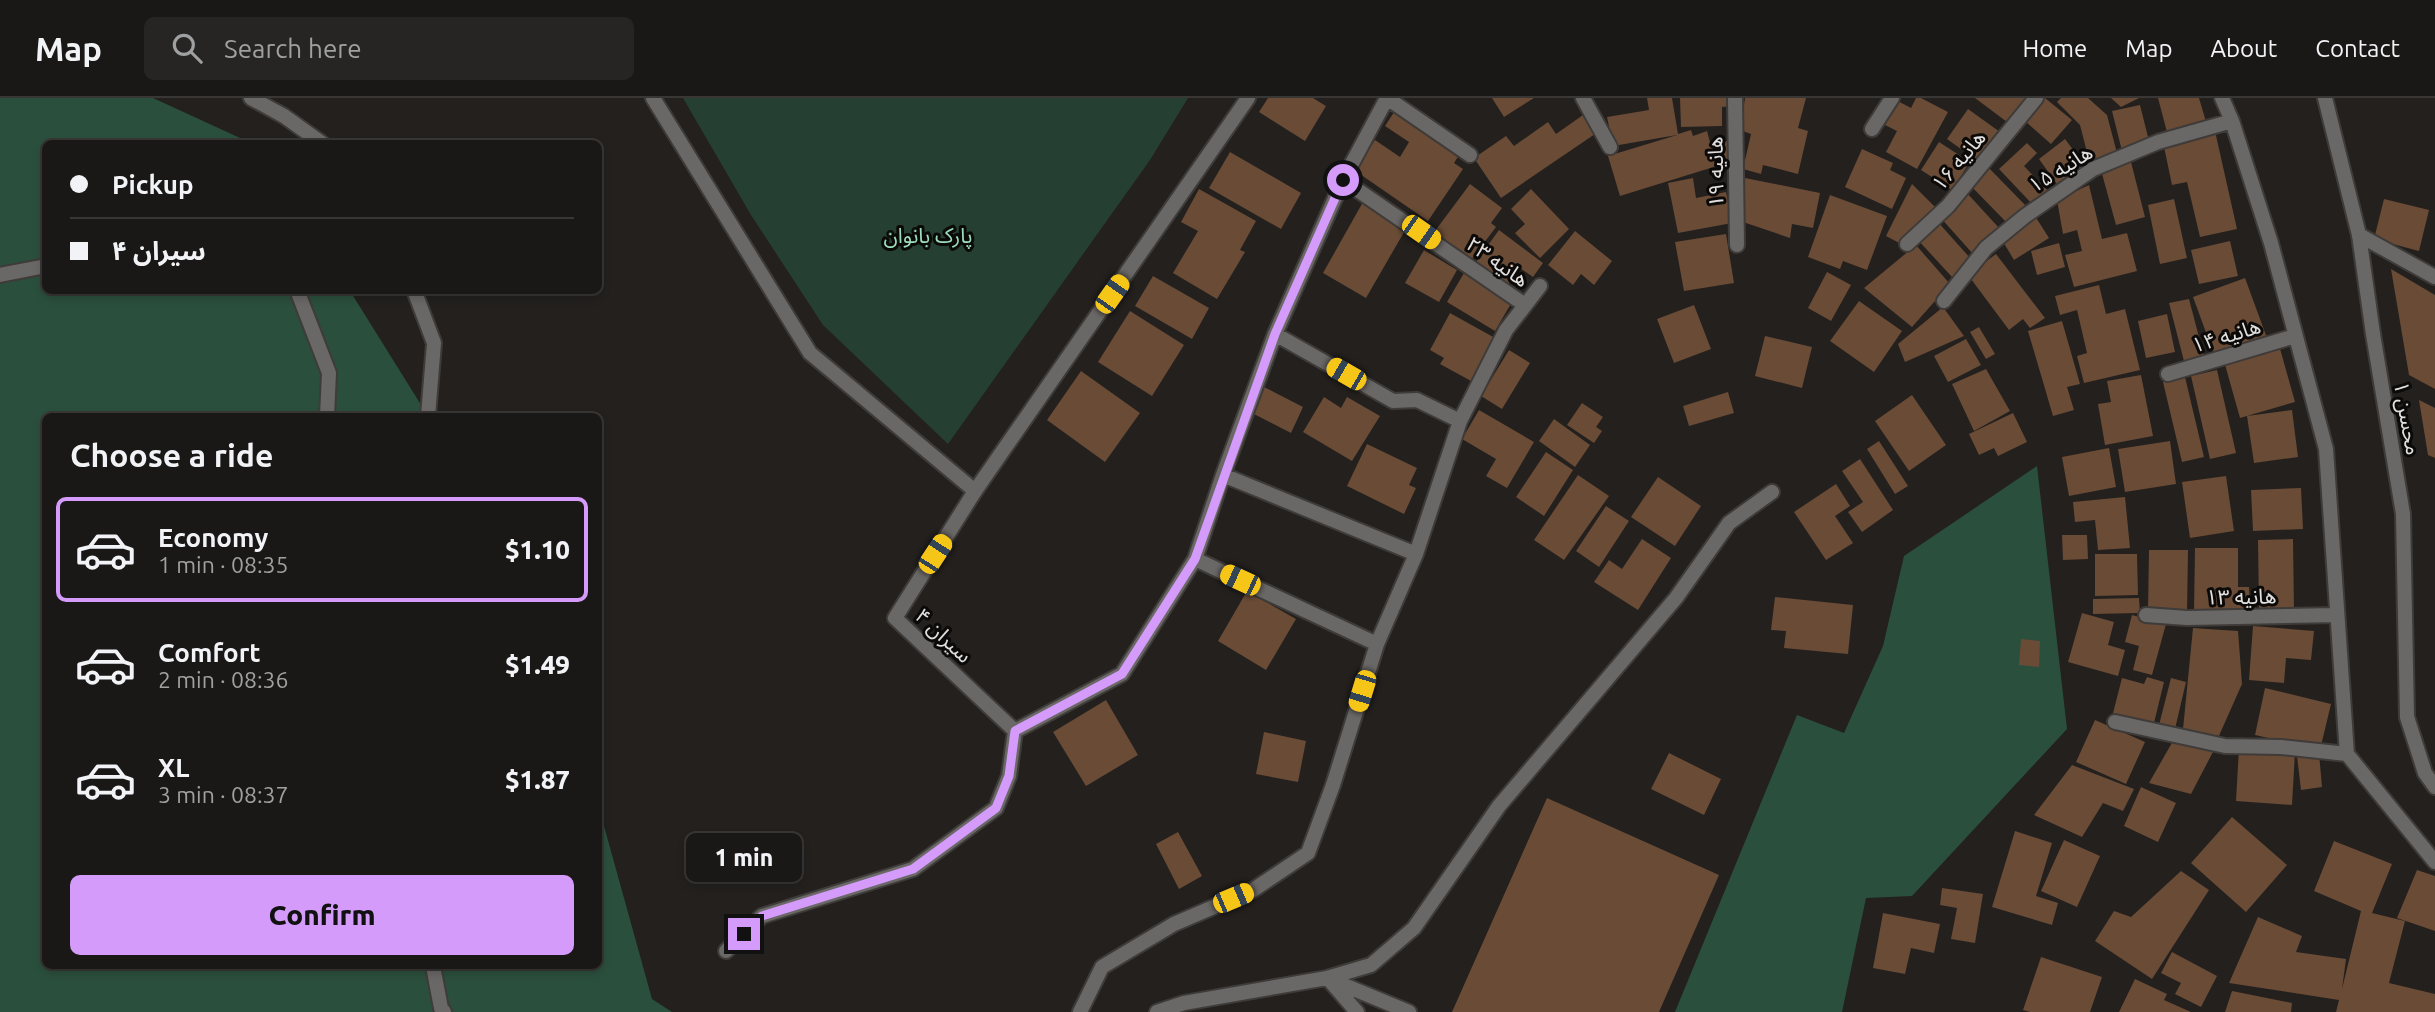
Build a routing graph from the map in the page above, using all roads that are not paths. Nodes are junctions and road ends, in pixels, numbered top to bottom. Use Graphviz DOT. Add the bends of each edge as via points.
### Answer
graph roads {
  1 [pos="251,98"];
  2 [pos="653,98"];
  3 [pos="1248,98"];
  4 [pos="1387,98"];
  5 [pos="1583,98"];
  6 [pos="1735,98"];
  7 [pos="1892,98"];
  8 [pos="2036,98"];
  9 [pos="2222,98"];
  10 [pos="2325,98"];
  11 [pos="2232,121"];
  12 [pos="1872,128"];
  13 [pos="317,140"];
  14 [pos="1610,147"];
  15 [pos="1470,155"];
  16 [pos="1343,180"];
  17 [pos="2358,235"];
  18 [pos="1907,244"];
  19 [pos="1737,245"];
  20 [pos="42,267"];
  21 [pos="0,275"];
  22 [pos="2435,277"];
  23 [pos="1540,286"];
  24 [pos="299,294"];
  25 [pos="416,294"];
  26 [pos="1944,301"];
  27 [pos="1525,305"];
  28 [pos="1275,334"];
  29 [pos="2295,336"];
  30 [pos="2168,374"];
  31 [pos="327,413"];
  32 [pos="428,413"];
  33 [pos="1460,421"];
  34 [pos="1223,475"];
  35 [pos="975,491"];
  36 [pos="1772,492"];
  37 [pos="1416,554"];
  38 [pos="1195,559"];
  39 [pos="2146,615"];
  40 [pos="2337,615"];
  41 [pos="1377,644"];
  42 [pos="2115,722"];
  43 [pos="1015,731"];
  44 [pos="2347,754"];
  45 [pos="2435,787"];
  46 [pos="2435,862"];
  47 [pos="726,951"];
  48 [pos="434,969"];
  49 [pos="1327,978"];
  50 [pos="444,1012"];
  51 [pos="1080,1012"];
  52 [pos="1157,1012"];
  53 [pos="1357,1012"];
  54 [pos="1409,1012"];
  1 -- 13 [label="street"];
  2 -- 35 [label="street" via="810,353"];
  3 -- 35 [label="street, سیران ۴"];
  4 -- 15 [label="street"];
  4 -- 16 [label="street"];
  5 -- 14 [label="street"];
  6 -- 19 [label="street, هانیه ۱۹"];
  7 -- 12 [label="street"];
  8 -- 18 [label="street, هانیه ۱۶" via="1948,205"];
  9 -- 11 [label="street"];
  10 -- 17 [label="street, محسن ۱"];
  11 -- 26 [label="street, هانیه ۱۵" via="2158,142 2093,169 1986,248"];
  11 -- 29 [label="street"];
  16 -- 27 [label="street, هانیه ۲۳"];
  16 -- 28 [label="street"];
  17 -- 22 [label="street"];
  17 -- 45 [label="street, محسن ۱" via="2403,514 2407,717 2425,773"];
  20 -- 21 [label="street"];
  23 -- 27 [label="street"];
  24 -- 31 [label="street" via="329,373"];
  25 -- 32 [label="street" via="434,343"];
  27 -- 33 [label="street" via="1506,330"];
  28 -- 33 [label="street" via="1393,401 1417,400"];
  28 -- 34 [label="street"];
  29 -- 30 [label="street, هانیه ۱۴"];
  29 -- 40 [label="street" via="2326,450"];
  33 -- 37 [label="street"];
  34 -- 37 [label="street"];
  34 -- 38 [label="street"];
  35 -- 43 [label="street, سیران ۴" via="895,618"];
  36 -- 49 [label="street" via="1729,523 1676,598 1499,806 1414,929 1371,965"];
  37 -- 41 [label="street"];
  38 -- 41 [label="street"];
  38 -- 43 [label="street" via="1122,674"];
  39 -- 40 [label="street, هانیه ۱۳"];
  40 -- 44 [label="street"];
  41 -- 51 [label="street" via="1308,853 1252,890 1174,924 1102,967"];
  42 -- 44 [label="street" via="2225,746"];
  43 -- 47 [label="street" via="1009,776 996,808 913,869 762,916"];
  44 -- 46 [label="street"];
  48 -- 50 [label="street"];
  49 -- 52 [label="street" via="1184,1003"];
  49 -- 53 [label="street"];
  49 -- 54 [label="street"];
}
